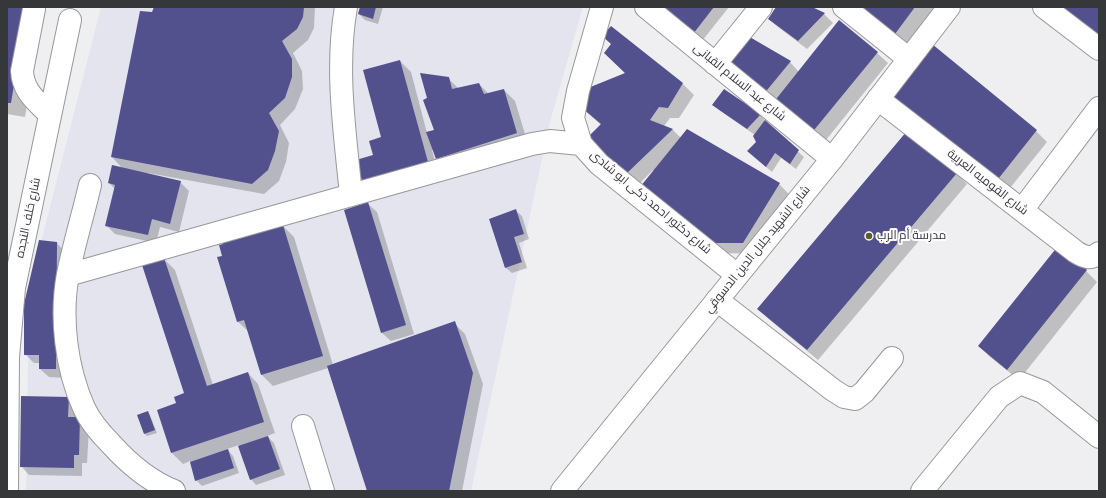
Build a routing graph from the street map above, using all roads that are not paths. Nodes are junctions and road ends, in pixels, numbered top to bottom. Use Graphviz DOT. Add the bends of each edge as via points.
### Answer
graph roads {
  1 [pos="346,7"];
  2 [pos="602,7"];
  3 [pos="646,7"];
  4 [pos="761,7"];
  5 [pos="844,7"];
  6 [pos="949,7"];
  7 [pos="1044,7"];
  8 [pos="34,9"];
  9 [pos="70,20"];
  10 [pos="1099,49"];
  11 [pos="909,58"];
  12 [pos="715,64"];
  13 [pos="878,99"];
  14 [pos="1099,108"];
  15 [pos="50,115"];
  16 [pos="581,144"];
  17 [pos="832,160"];
  18 [pos="90,185"];
  19 [pos="351,195"];
  20 [pos="1022,210"];
  21 [pos="1099,253"];
  22 [pos="68,275"];
  23 [pos="737,275"];
  24 [pos="717,300"];
  25 [pos="892,358"];
  26 [pos="302,426"];
  27 [pos="1099,437"];
  28 [pos="7,481"];
  29 [pos="174,491"];
  30 [pos="323,491"];
  31 [pos="562,491"];
  32 [pos="922,491"];
  1 -- 19 [label="street" via="341,78"];
  2 -- 16 [label="street, شارع دكتور احمد ذكى ابو شادى" via="573,118"];
  3 -- 12 [label="street, شارع عبد السلام القبانى"];
  4 -- 12 [label="street"];
  5 -- 11 [label="street"];
  6 -- 11 [label="street, شارع الشهيد جلال الدين الدسوقي"];
  7 -- 10 [label="street"];
  8 -- 15 [label="street" via="22,71 23,81 28,91"];
  9 -- 15 [label="street, شارع خلف النجده"];
  11 -- 13 [label="street, شارع الشهيد جلال الدين الدسوقي"];
  12 -- 17 [label="street, شارع عبد السلام القبانى"];
  13 -- 17 [label="street, شارع الشهيد جلال الدين الدسوقي"];
  13 -- 20 [label="street, شارع القوميه العربية"];
  14 -- 20 [label="street"];
  15 -- 28 [label="street, شارع خلف النجده" via="14,288 8,357"];
  16 -- 19 [label="street" via="550,141 532,144"];
  16 -- 23 [label="street, شارع دكتور احمد ذكى ابو شادى" via="600,164"];
  17 -- 23 [label="street, شارع الشهيد جلال الدين الدسوقي"];
  18 -- 22 [label="street"];
  19 -- 22 [label="street"];
  20 -- 21 [label="street, شارع القوميه العربية" via="1084,258 1094,257"];
  22 -- 29 [label="street" via="65,318 67,353 84,409 100,432 140,473"];
  23 -- 24 [label="street, شارع الشهيد جلال الدين الدسوقي"];
  24 -- 25 [label="street" via="844,397 855,399 864,392"];
  24 -- 31 [label="street, شارع الشهيد جلال الدين الدسوقي"];
  26 -- 30 [label="street"];
  27 -- 32 [label="street" via="1043,392 1020,383 1000,397"];
}
